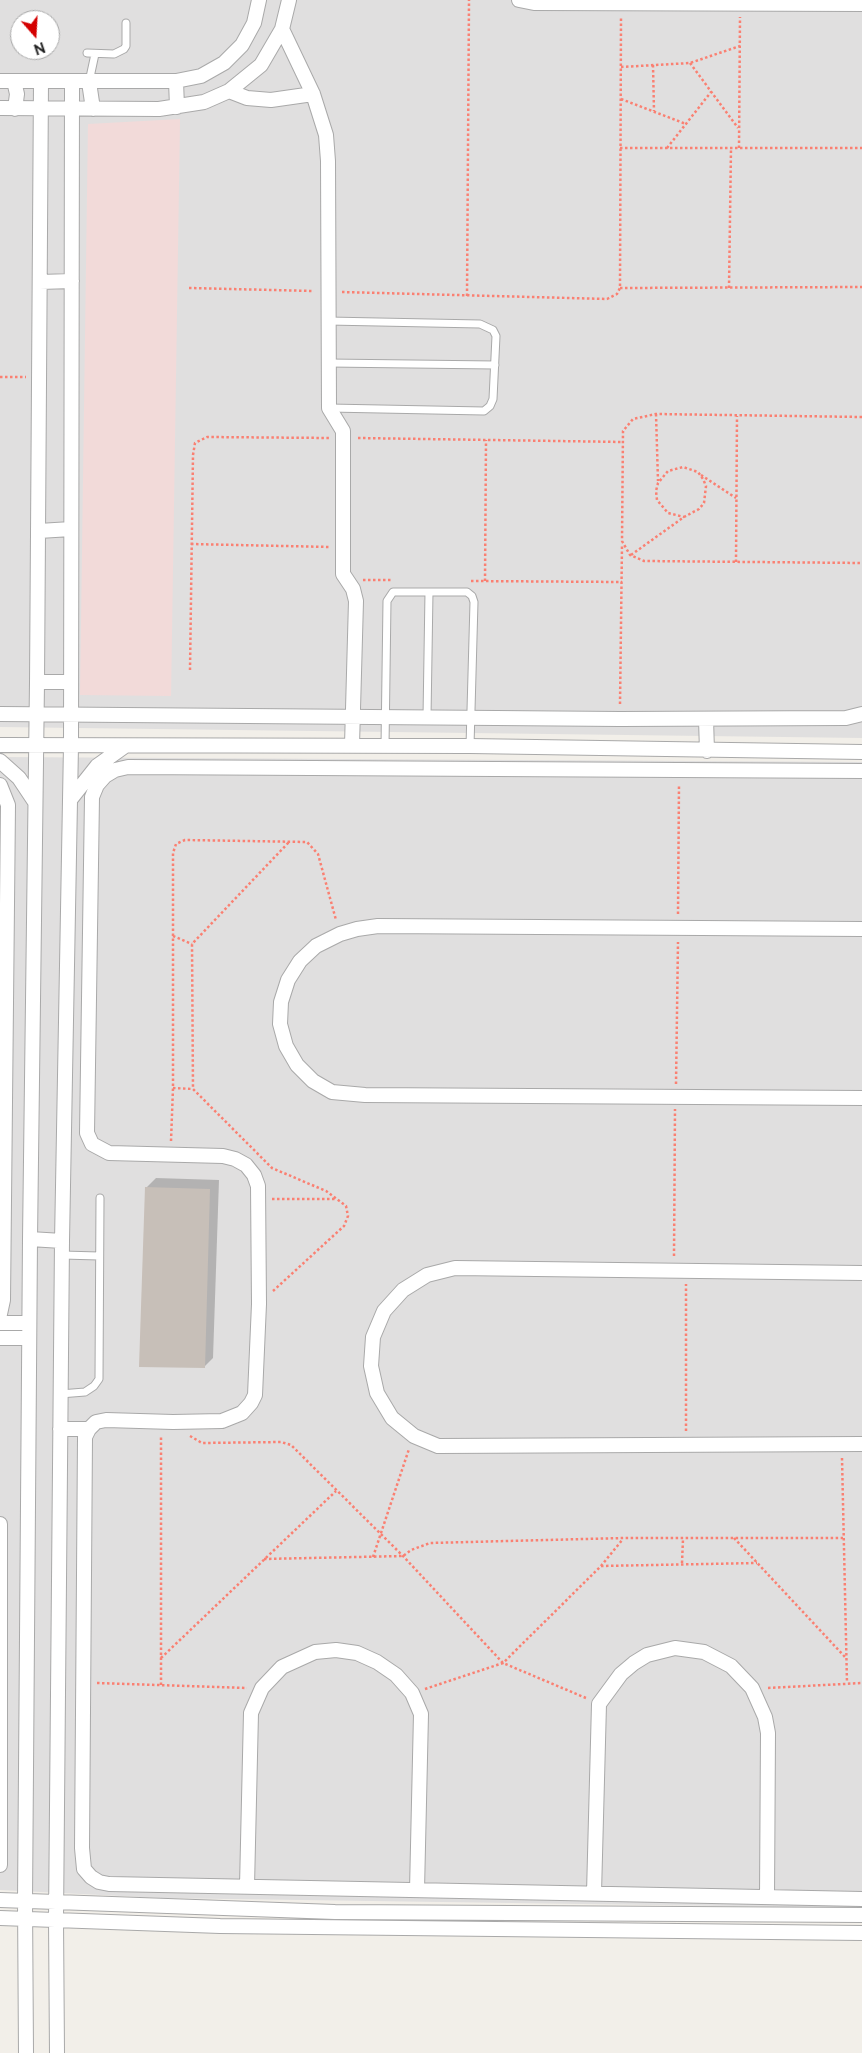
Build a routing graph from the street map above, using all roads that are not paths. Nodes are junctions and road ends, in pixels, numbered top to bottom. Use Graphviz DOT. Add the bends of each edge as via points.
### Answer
graph roads {
  1 [pos="259,0"];
  2 [pos="289,0"];
  3 [pos="519,0"];
  4 [pos="673,2"];
  5 [pos="862,4"];
  6 [pos="126,23"];
  7 [pos="282,29"];
  8 [pos="87,53"];
  9 [pos="95,54"];
  10 [pos="0,81"];
  11 [pos="72,81"];
  12 [pos="176,81"];
  13 [pos="14,82"];
  14 [pos="40,82"];
  15 [pos="89,82"];
  16 [pos="230,91"];
  17 [pos="314,94"];
  18 [pos="0,108"];
  19 [pos="177,108"];
  20 [pos="14,109"];
  21 [pos="40,109"];
  22 [pos="72,109"];
  23 [pos="93,109"];
  24 [pos="72,281"];
  25 [pos="40,282"];
  26 [pos="328,321"];
  27 [pos="328,363"];
  28 [pos="495,365"];
  29 [pos="329,408"];
  30 [pos="71,529"];
  31 [pos="39,531"];
  32 [pos="429,592"];
  33 [pos="38,682"];
  34 [pos="71,682"];
  35 [pos="0,714"];
  36 [pos="36,714"];
  37 [pos="862,714"];
  38 [pos="71,715"];
  39 [pos="352,717"];
  40 [pos="385,717"];
  41 [pos="427,717"];
  42 [pos="470,718"];
  43 [pos="706,718"];
  44 [pos="0,744"];
  45 [pos="36,745"];
  46 [pos="71,745"];
  47 [pos="352,745"];
  48 [pos="125,746"];
  49 [pos="385,746"];
  50 [pos="470,746"];
  51 [pos="708,751"];
  52 [pos="862,752"];
  53 [pos="0,761"];
  54 [pos="862,771"];
  55 [pos="0,785"];
  56 [pos="70,800"];
  57 [pos="35,803"];
  58 [pos="862,929"];
  59 [pos="862,1098"];
  60 [pos="100,1198"];
  61 [pos="30,1239"];
  62 [pos="62,1241"];
  63 [pos="62,1256"];
  64 [pos="99,1256"];
  65 [pos="862,1273"];
  66 [pos="0,1314"];
  67 [pos="0,1323"];
  68 [pos="29,1323"];
  69 [pos="0,1338"];
  70 [pos="29,1338"];
  71 [pos="60,1394"];
  72 [pos="60,1429"];
  73 [pos="89,1429"];
  74 [pos="862,1444"];
  75 [pos="0,1524"];
  76 [pos="0,1865"];
  77 [pos="247,1886"];
  78 [pos="336,1888"];
  79 [pos="417,1890"];
  80 [pos="594,1893"];
  81 [pos="678,1895"];
  82 [pos="767,1897"];
  83 [pos="862,1899"];
  84 [pos="0,1900"];
  85 [pos="25,1901"];
  86 [pos="56,1902"];
  87 [pos="219,1908"];
  88 [pos="335,1912"];
  89 [pos="679,1914"];
  90 [pos="862,1915"];
  91 [pos="0,1918"];
  92 [pos="25,1919"];
  93 [pos="56,1920"];
  94 [pos="220,1926"];
  95 [pos="862,1934"];
  96 [pos="26,2053"];
  97 [pos="57,2053"];
  1 -- 12 [label="street" via="249,34 234,55 207,73"];
  2 -- 7 [label="street"];
  3 -- 4 [label="street" via="534,3"];
  4 -- 5 [label="street"];
  6 -- 9 [label="lane" via="124,49 114,54"];
  7 -- 16 [label="street" via="261,65"];
  7 -- 17 [label="street"];
  8 -- 9 [label="lane"];
  9 -- 15 [label="lane"];
  10 -- 13 [label="street"];
  11 -- 14 [label="street"];
  11 -- 15 [label="street"];
  11 -- 22 [label="street"];
  12 -- 15 [label="street"];
  12 -- 19 [label="street"];
  13 -- 14 [label="street"];
  13 -- 20 [label="street"];
  14 -- 21 [label="street"];
  15 -- 23 [label="street"];
  16 -- 17 [label="street" via="247,98 271,100"];
  16 -- 19 [label="street" via="204,102"];
  17 -- 26 [label="street" via="326,135 328,161"];
  18 -- 20 [label="street"];
  19 -- 23 [label="street"];
  20 -- 21 [label="street"];
  21 -- 22 [label="street"];
  21 -- 25 [label="street"];
  22 -- 23 [label="street"];
  22 -- 24 [label="street"];
  24 -- 25 [label="street"];
  24 -- 30 [label="street"];
  25 -- 31 [label="street"];
  26 -- 27 [label="street"];
  26 -- 28 [label="lane" via="487,326 496,336"];
  27 -- 28 [label="lane"];
  27 -- 29 [label="street"];
  28 -- 29 [label="lane" via="493,399 484,411"];
  29 -- 39 [label="street" via="344,438 343,574 353,589 356,601"];
  30 -- 31 [label="street"];
  30 -- 34 [label="street"];
  31 -- 33 [label="street"];
  32 -- 40 [label="lane" via="393,592 389,595 386,608"];
  32 -- 41 [label="lane"];
  32 -- 42 [label="lane" via="467,592 472,596 475,609"];
  33 -- 34 [label="street"];
  33 -- 36 [label="street"];
  34 -- 38 [label="street"];
  35 -- 36 [label="street"];
  36 -- 38 [label="street"];
  36 -- 45 [label="street"];
  37 -- 43 [label="street" via="846,718"];
  38 -- 39 [label="street"];
  38 -- 46 [label="street"];
  39 -- 40 [label="street"];
  39 -- 47 [label="street"];
  40 -- 41 [label="street"];
  40 -- 49 [label="lane"];
  41 -- 42 [label="street"];
  42 -- 43 [label="street"];
  42 -- 50 [label="lane"];
  43 -- 51 [label="street"];
  44 -- 45 [label="street"];
  45 -- 46 [label="street"];
  45 -- 57 [label="street"];
  46 -- 48 [label="street"];
  46 -- 56 [label="street"];
  47 -- 48 [label="street"];
  47 -- 49 [label="street"];
  48 -- 56 [label="street" via="97,766"];
  49 -- 50 [label="street"];
  50 -- 51 [label="street"];
  51 -- 52 [label="street"];
  53 -- 57 [label="street" via="18,778"];
  54 -- 73 [label="street" via="128,767 105,776 92,797 87,1133 92,1144 108,1153 224,1156 246,1165 258,1186 258,1304 256,1383 251,1403 235,1417 167,1422 106,1420 96,1422"];
  55 -- 66 [label="street" via="8,805 3,1300"];
  56 -- 62 [label="street"];
  57 -- 61 [label="street"];
  58 -- 59 [label="street" via="378,926 340,934 316,946 300,961 288,980 281,1002 280,1024 286,1046 297,1065 313,1081 332,1092 365,1095"];
  60 -- 64 [label="lane"];
  61 -- 62 [label="street"];
  61 -- 68 [label="street"];
  62 -- 63 [label="street"];
  63 -- 64 [label="lane"];
  63 -- 71 [label="street"];
  64 -- 71 [label="lane" via="99,1379 85,1392"];
  65 -- 74 [label="street" via="455,1268 427,1275 403,1290 384,1311 373,1337 371,1366 377,1393 392,1418 414,1436 438,1446"];
  67 -- 68 [label="street"];
  68 -- 70 [label="street"];
  69 -- 70 [label="street"];
  70 -- 85 [label="street"];
  71 -- 72 [label="street"];
  72 -- 73 [label="street"];
  72 -- 86 [label="street"];
  73 -- 77 [label="street" via="85,1437 84,1869 90,1877 109,1884"];
  75 -- 76 [label="street"];
  77 -- 78 [label="street"];
  77 -- 79 [label="street" via="251,1712 262,1688 282,1667 315,1652 336,1650 357,1653 396,1675 412,1693 421,1714"];
  78 -- 79 [label="street"];
  78 -- 88 [label="street"];
  79 -- 80 [label="street"];
  80 -- 81 [label="street"];
  80 -- 82 [label="street" via="599,1704 621,1674 634,1663 647,1655 690,1648 732,1666 752,1688 765,1717 768,1733"];
  81 -- 82 [label="street"];
  81 -- 89 [label="street"];
  82 -- 83 [label="street"];
  84 -- 85 [label="street"];
  85 -- 86 [label="street"];
  85 -- 92 [label="street"];
  86 -- 87 [label="street"];
  86 -- 93 [label="street"];
  87 -- 88 [label="street"];
  87 -- 94 [label="street"];
  88 -- 89 [label="street"];
  89 -- 90 [label="street"];
  91 -- 92 [label="street"];
  92 -- 93 [label="street"];
  92 -- 96 [label="street"];
  93 -- 94 [label="street"];
  93 -- 97 [label="street"];
  94 -- 95 [label="street"];
}
